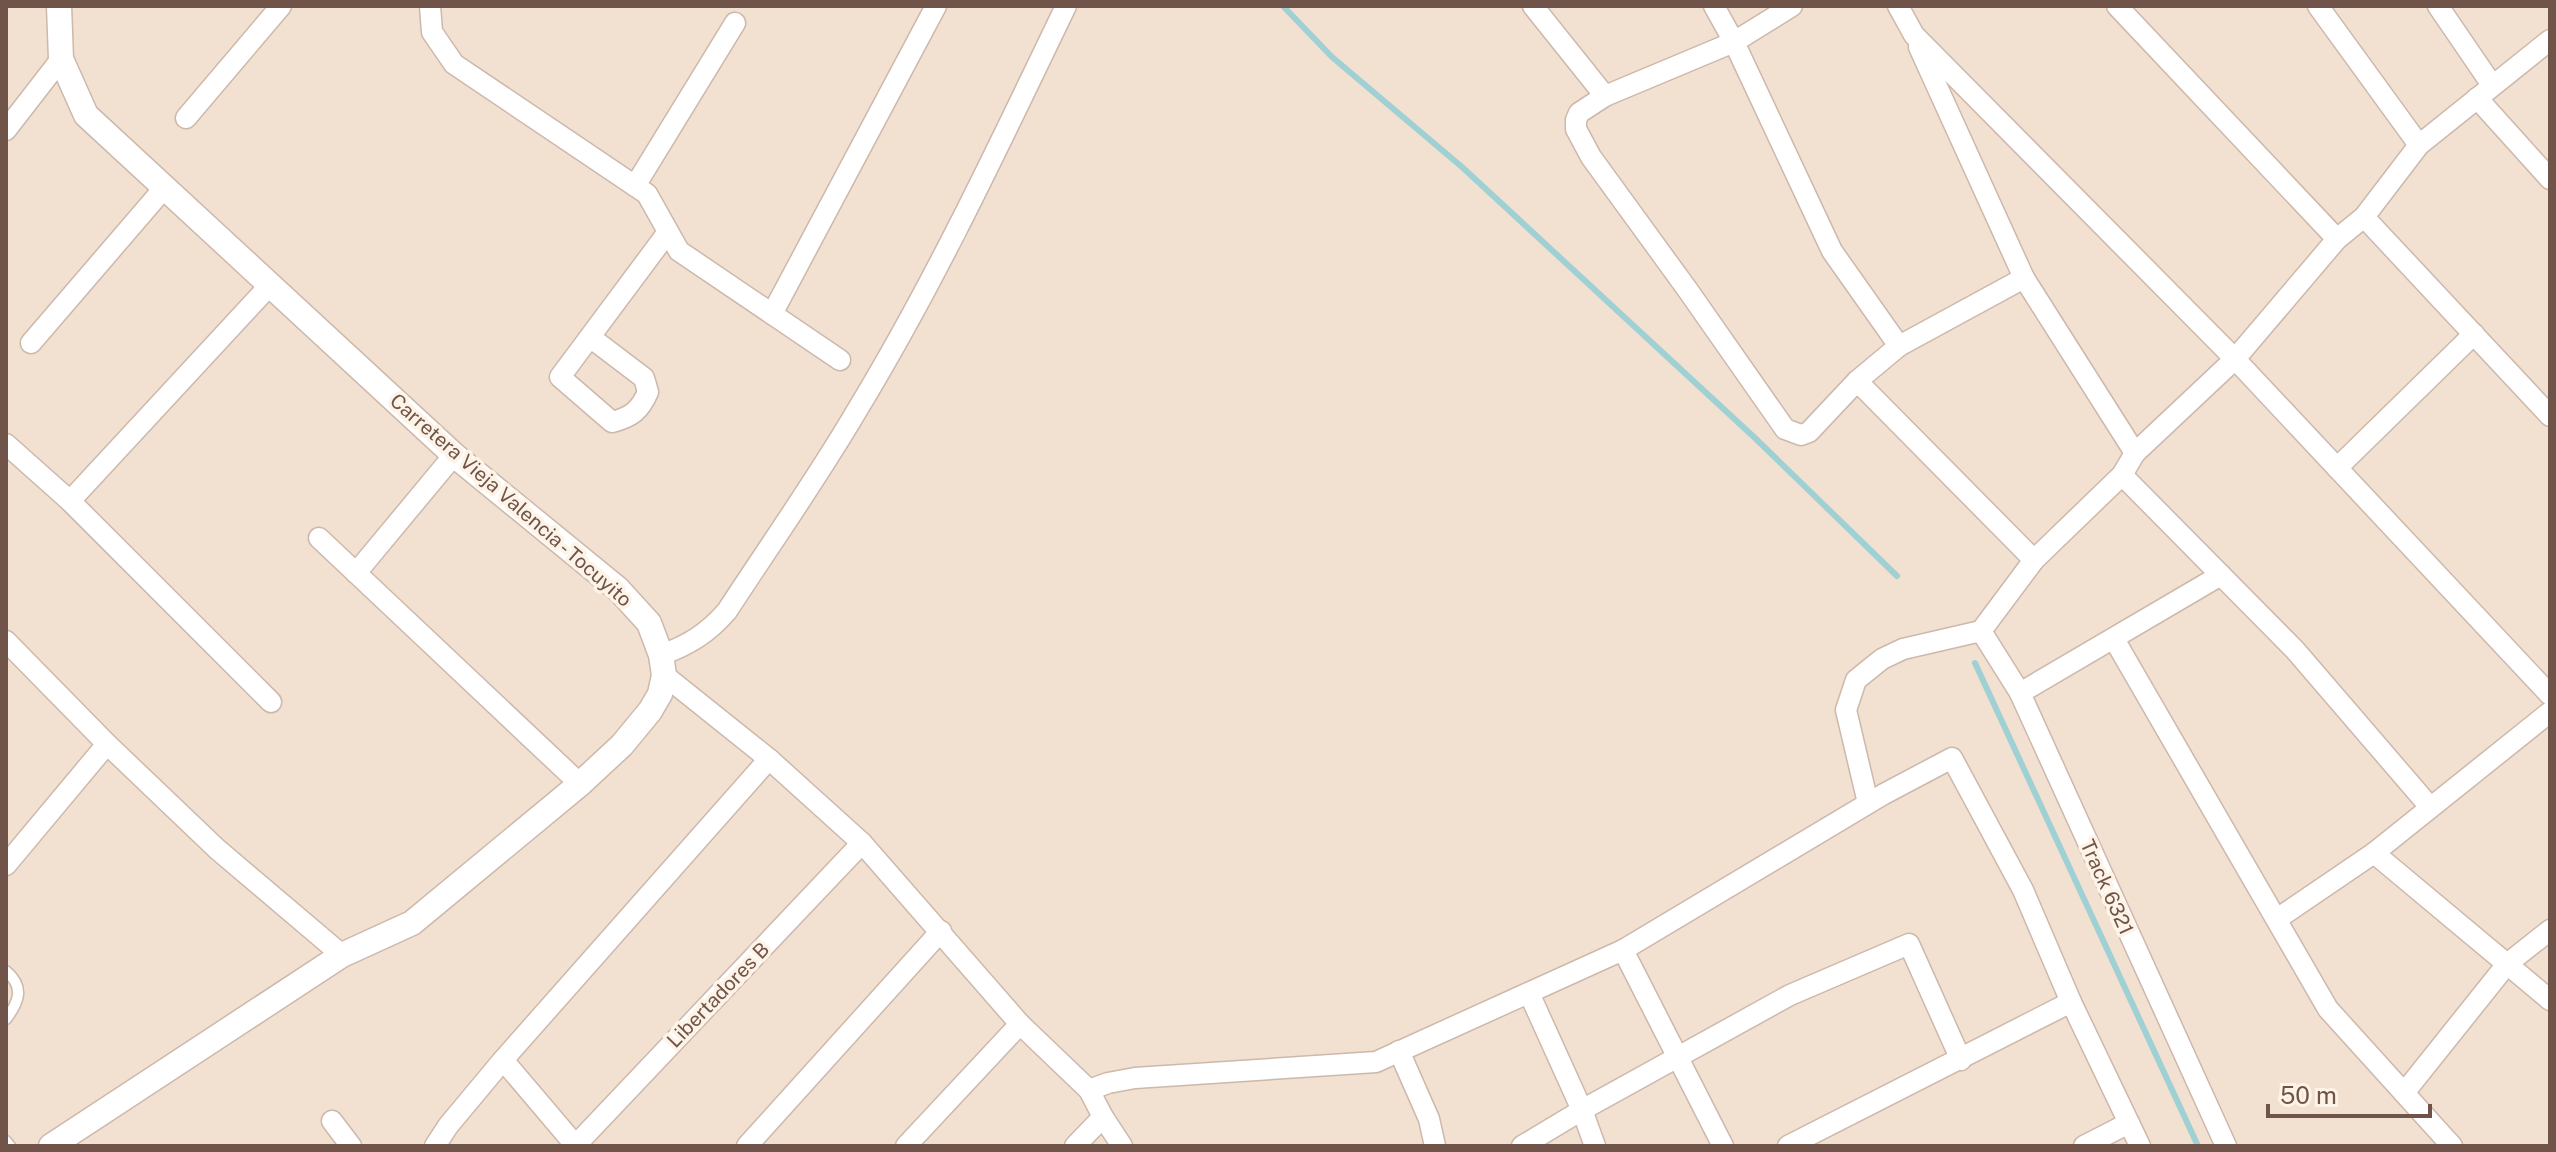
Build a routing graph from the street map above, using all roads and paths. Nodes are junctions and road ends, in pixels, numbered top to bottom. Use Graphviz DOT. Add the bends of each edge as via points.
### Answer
graph roads {
  1 [pos="59,6"];
  2 [pos="281,6"];
  3 [pos="430,6"];
  4 [pos="936,6"];
  5 [pos="1066,6"];
  6 [pos="1533,6"];
  7 [pos="1714,6"];
  8 [pos="1792,6"];
  9 [pos="1898,6"];
  10 [pos="2117,6"];
  11 [pos="2318,6"];
  12 [pos="2438,6"];
  13 [pos="735,23"];
  14 [pos="1914,35"];
  15 [pos="1734,42"];
  16 [pos="2548,44"];
  17 [pos="61,59"];
  18 [pos="2484,91"];
  19 [pos="1605,96"];
  20 [pos="186,118"];
  21 [pos="6,130"];
  22 [pos="2419,145"];
  23 [pos="2550,179"];
  24 [pos="635,186"];
  25 [pos="165,187"];
  26 [pos="2364,217"];
  27 [pos="668,232"];
  28 [pos="2337,239"];
  29 [pos="2024,278"];
  30 [pos="270,285"];
  31 [pos="772,314"];
  32 [pos="2474,334"];
  33 [pos="590,337"];
  34 [pos="31,343"];
  35 [pos="1899,346"];
  36 [pos="2235,359"];
  37 [pos="840,360"];
  38 [pos="1857,381"];
  39 [pos="2550,416"];
  40 [pos="6,444"];
  41 [pos="2135,453"];
  42 [pos="454,455"];
  43 [pos="2337,468"];
  44 [pos="2122,475"];
  45 [pos="70,501"];
  46 [pos="319,538"];
  47 [pos="2034,560"];
  48 [pos="356,573"];
  49 [pos="2221,575"];
  50 [pos="1981,631"];
  51 [pos="2114,639"];
  52 [pos="6,641"];
  53 [pos="663,665"];
  54 [pos="2020,693"];
  55 [pos="2550,695"];
  56 [pos="271,702"];
  57 [pos="2550,712"];
  58 [pos="107,744"];
  59 [pos="769,759"];
  60 [pos="580,784"];
  61 [pos="1868,803"];
  62 [pos="2430,807"];
  63 [pos="862,843"];
  64 [pos="2374,853"];
  65 [pos="6,865"];
  66 [pos="2277,919"];
  67 [pos="2550,930"];
  68 [pos="941,931"];
  69 [pos="1623,950"];
  70 [pos="342,955"];
  71 [pos="2507,964"];
  72 [pos="6,971"];
  73 [pos="1529,993"];
  74 [pos="2550,1000"];
  75 [pos="2071,1002"];
  76 [pos="6,1019"];
  77 [pos="1020,1024"];
  78 [pos="1399,1051"];
  79 [pos="1680,1057"];
  80 [pos="503,1060"];
  81 [pos="1961,1060"];
  82 [pos="1089,1090"];
  83 [pos="2404,1093"];
  84 [pos="1582,1110"];
  85 [pos="1103,1117"];
  86 [pos="332,1121"];
  87 [pos="2129,1123"];
  88 [pos="6,1141"];
  89 [pos="10,1146"];
  90 [pos="51,1146"];
  91 [pos="351,1146"];
  92 [pos="435,1146"];
  93 [pos="576,1146"];
  94 [pos="747,1146"];
  95 [pos="906,1146"];
  96 [pos="1075,1146"];
  97 [pos="1122,1146"];
  98 [pos="1435,1146"];
  99 [pos="1522,1146"];
  100 [pos="1595,1146"];
  101 [pos="1723,1146"];
  102 [pos="1788,1146"];
  103 [pos="2084,1146"];
  104 [pos="2140,1146"];
  105 [pos="2226,1146"];
  106 [pos="2452,1146"];
  1 -- 17 [label="street, Carretera Vieja Valencia - Tocuyito"];
  2 -- 20 [label="street"];
  3 -- 24 [label="street" via="432,32 454,64"];
  4 -- 31 [label="street"];
  5 -- 53 [label="street" via="997,149 856,412 727,611"];
  6 -- 19 [label="street"];
  7 -- 15 [label="street"];
  8 -- 15 [label="street"];
  9 -- 14 [label="street"];
  10 -- 28 [label="street"];
  11 -- 22 [label="street"];
  12 -- 18 [label="street"];
  13 -- 24 [label="street"];
  14 -- 29 [label="street"];
  14 -- 36 [label="street"];
  15 -- 19 [label="street"];
  15 -- 35 [label="street" via="1832,251"];
  16 -- 18 [label="street"];
  17 -- 21 [label="street"];
  17 -- 25 [label="street, Carretera Vieja Valencia - Tocuyito" via="86,115"];
  18 -- 22 [label="street"];
  18 -- 23 [label="street"];
  19 -- 38 [label="street" via="1579,113 1576,129 1591,157 1785,429 1809,432"];
  22 -- 26 [label="street"];
  24 -- 27 [label="street" via="647,194"];
  25 -- 30 [label="street, Carretera Vieja Valencia - Tocuyito"];
  25 -- 34 [label="street"];
  26 -- 28 [label="street"];
  26 -- 32 [label="street"];
  27 -- 31 [label="street" via="679,251"];
  27 -- 33 [label="street"];
  28 -- 36 [label="street"];
  29 -- 35 [label="street"];
  29 -- 41 [label="street"];
  30 -- 42 [label="street, Carretera Vieja Valencia - Tocuyito"];
  30 -- 45 [label="street"];
  31 -- 37 [label="street"];
  32 -- 39 [label="street"];
  32 -- 43 [label="street"];
  33 -- 33 [label="street" via="560,377 612,422 626,418 640,410 648,392 644,378"];
  35 -- 38 [label="street"];
  36 -- 41 [label="street"];
  36 -- 43 [label="street"];
  38 -- 47 [label="street"];
  40 -- 45 [label="street"];
  41 -- 44 [label="street"];
  42 -- 48 [label="street"];
  42 -- 53 [label="street, Carretera Vieja Valencia - Tocuyito" via="618,589 649,623"];
  43 -- 55 [label="street"];
  44 -- 47 [label="street"];
  44 -- 49 [label="street"];
  45 -- 56 [label="street"];
  46 -- 48 [label="street"];
  47 -- 50 [label="street"];
  48 -- 60 [label="street"];
  49 -- 51 [label="street"];
  49 -- 62 [label="street" via="2295,650"];
  50 -- 54 [label="street, Track 6321"];
  50 -- 61 [label="street" via="1903,649 1856,680 1846,710"];
  51 -- 54 [label="street"];
  51 -- 66 [label="street"];
  52 -- 58 [label="street"];
  53 -- 59 [label="street"];
  53 -- 60 [label="street" via="660,694 650,711"];
  54 -- 105 [label="street, Track 6321"];
  57 -- 62 [label="street"];
  58 -- 65 [label="street"];
  58 -- 70 [label="street" via="217,849"];
  59 -- 63 [label="street"];
  59 -- 80 [label="street"];
  60 -- 70 [label="street" via="412,923"];
  61 -- 69 [label="street"];
  61 -- 75 [label="street" via="1952,758 2023,890"];
  62 -- 64 [label="street"];
  63 -- 68 [label="street"];
  63 -- 93 [label="street, Libertadores B"];
  64 -- 66 [label="street"];
  64 -- 71 [label="street"];
  66 -- 83 [label="street" via="2328,1009"];
  67 -- 71 [label="street"];
  68 -- 77 [label="street"];
  68 -- 94 [label="street"];
  69 -- 73 [label="street"];
  69 -- 79 [label="street"];
  70 -- 90 [label="street"];
  71 -- 74 [label="street"];
  71 -- 83 [label="street"];
  72 -- 76 [label="lane" via="15,979 19,995"];
  73 -- 78 [label="street"];
  73 -- 84 [label="street"];
  75 -- 81 [label="street"];
  75 -- 87 [label="street"];
  77 -- 82 [label="street"];
  77 -- 95 [label="street"];
  78 -- 82 [label="street" via="1376,1062 1135,1078"];
  78 -- 98 [label="street"];
  79 -- 81 [label="street" via="1790,995 1909,944"];
  79 -- 84 [label="street"];
  79 -- 101 [label="street"];
  80 -- 92 [label="street"];
  80 -- 93 [label="street"];
  81 -- 102 [label="street"];
  82 -- 85 [label="street"];
  83 -- 106 [label="street"];
  84 -- 99 [label="street"];
  84 -- 100 [label="street"];
  85 -- 96 [label="street"];
  85 -- 97 [label="street"];
  86 -- 91 [label="street"];
  87 -- 103 [label="street"];
  87 -- 104 [label="street"];
  88 -- 89 [label="lane"];
}
